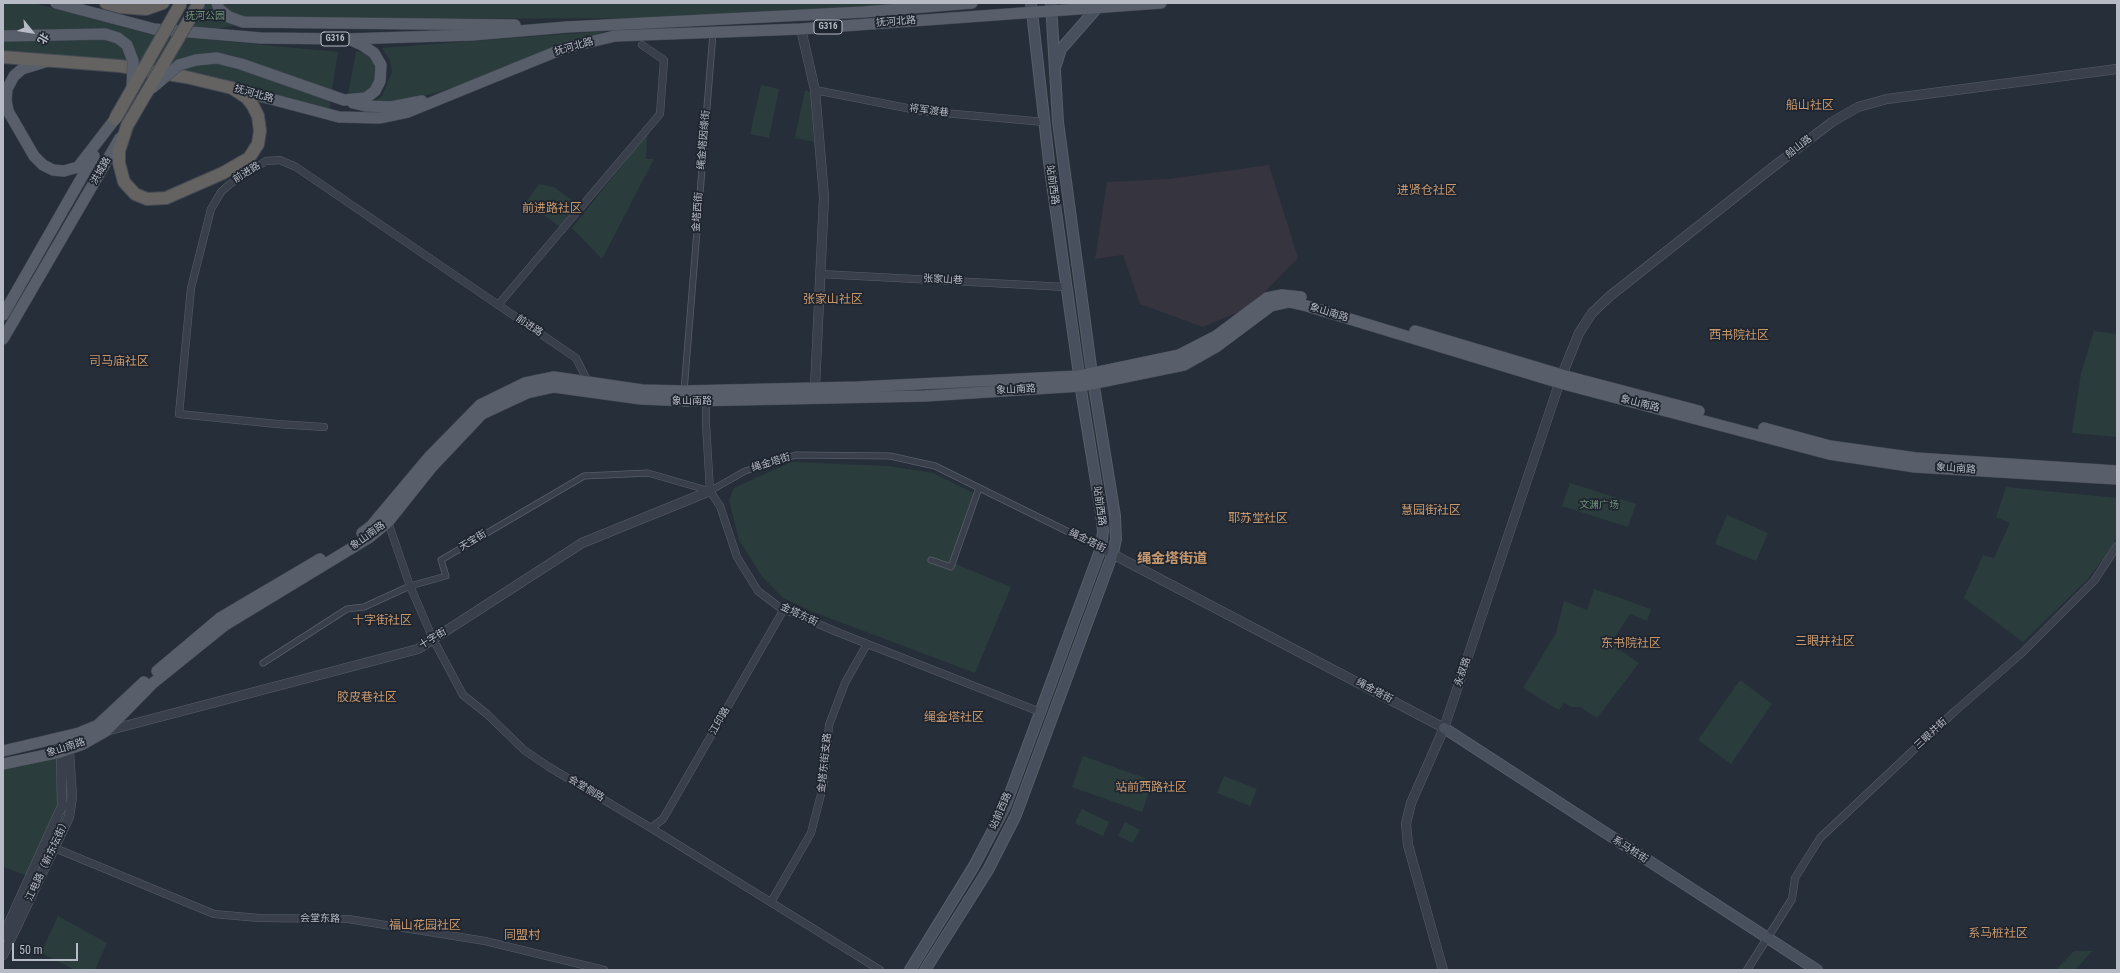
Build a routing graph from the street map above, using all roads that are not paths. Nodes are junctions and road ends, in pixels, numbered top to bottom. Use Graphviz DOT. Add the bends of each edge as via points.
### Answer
graph roads {
  1 [pos="56,3"];
  2 [pos="106,3"];
  3 [pos="163,3"];
  4 [pos="181,3"];
  5 [pos="198,3"];
  6 [pos="217,3"];
  7 [pos="971,3"];
  8 [pos="1161,3"];
  9 [pos="1051,7"];
  10 [pos="1031,8"];
  11 [pos="1097,8"];
  12 [pos="567,26"];
  13 [pos="801,29"];
  14 [pos="713,33"];
  15 [pos="3,36"];
  16 [pos="347,39"];
  17 [pos="642,45"];
  18 [pos="3,57"];
  19 [pos="48,61"];
  20 [pos="2117,69"];
  21 [pos="1054,70"];
  22 [pos="232,88"];
  23 [pos="132,89"];
  24 [pos="814,90"];
  25 [pos="146,94"];
  26 [pos="446,96"];
  27 [pos="344,100"];
  28 [pos="115,119"];
  29 [pos="1044,122"];
  30 [pos="127,126"];
  31 [pos="820,274"];
  32 [pos="1066,286"];
  33 [pos="498,305"];
  34 [pos="3,315"];
  35 [pos="3,339"];
  36 [pos="1092,379"];
  37 [pos="1561,379"];
  38 [pos="1080,381"];
  39 [pos="589,387"];
  40 [pos="685,387"];
  41 [pos="815,388"];
  42 [pos="706,396"];
  43 [pos="324,427"];
  44 [pos="2117,470"];
  45 [pos="2117,479"];
  46 [pos="979,488"];
  47 [pos="710,490"];
  48 [pos="388,522"];
  49 [pos="2117,546"];
  50 [pos="1101,548"];
  51 [pos="1113,553"];
  52 [pos="931,560"];
  53 [pos="410,586"];
  54 [pos="784,609"];
  55 [pos="433,639"];
  56 [pos="867,644"];
  57 [pos="263,662"];
  58 [pos="1040,712"];
  59 [pos="1444,728"];
  60 [pos="106,731"];
  61 [pos="63,737"];
  62 [pos="65,750"];
  63 [pos="3,751"];
  64 [pos="3,764"];
  65 [pos="651,828"];
  66 [pos="45,844"];
  67 [pos="54,848"];
  68 [pos="771,902"];
  69 [pos="3,936"];
  70 [pos="1768,938"];
  71 [pos="3,955"];
  72 [pos="604,970"];
  73 [pos="880,970"];
  74 [pos="910,970"];
  75 [pos="925,970"];
  76 [pos="1443,970"];
  77 [pos="1746,970"];
  78 [pos="1817,970"];
  1 -- 16 [label="main road, 抚河北路 / G316" via="154,29 261,38"];
  2 -- 3 [label="highway" via="146,9"];
  4 -- 23 [label="highway, 洪城路, bridge"];
  5 -- 25 [label="highway, 洪城路, bridge"];
  6 -- 12 [label="main road" via="219,9 229,17 243,22"];
  7 -- 12 [label="main road, 抚河北路 / G316" via="864,12"];
  8 -- 11 [label="main road, 抚河北路 / G316"];
  9 -- 10 [label="main road, 抚河北路 / G316"];
  9 -- 11 [label="main road, 抚河北路 / G316"];
  9 -- 21 [label="main road, 站前西路"];
  10 -- 13 [label="main road, 抚河北路 / G316"];
  10 -- 29 [label="main road, 站前西路"];
  11 -- 21 [label="main road" via="1061,49"];
  12 -- 16 [label="main road, 抚河北路 / G316" via="472,35"];
  13 -- 14 [label="main road, 抚河北路 / G316"];
  13 -- 24 [label="street"];
  14 -- 26 [label="main road, 抚河北路 / G316" via="615,36 565,48"];
  14 -- 40 [label="street, 金塔西街"];
  15 -- 23 [label="main road, bridge" via="105,34 118,38 127,46 133,61"];
  16 -- 27 [label="main road" via="362,45 374,54 381,65 380,81 375,91 366,98"];
  17 -- 33 [label="street" via="664,60 660,114"];
  18 -- 19 [label="highway, 抚河北路"];
  19 -- 22 [label="highway, 抚河北路" via="120,66 186,76"];
  19 -- 28 [label="main road" via="22,69 14,76 7,89 6,100 8,111 34,156 43,165 53,170 64,171 78,167"];
  20 -- 37 [label="street, 船山路" via="1887,99 1858,107 1832,122 1610,296 1592,313 1586,323"];
  21 -- 36 [label="main road, 站前西路" via="1058,122"];
  22 -- 26 [label="main road, 抚河北路 / G316" via="333,115 372,118 408,112"];
  22 -- 30 [label="highway" via="247,98 258,116 258,144 249,158 223,173 166,198 147,199 135,194 124,182 119,164 119,151"];
  23 -- 28 [label="highway, 洪城路, bridge"];
  24 -- 29 [label="street, 将军渡巷" via="922,111"];
  24 -- 31 [label="street" via="824,197"];
  25 -- 27 [label="main road, bridge" via="179,65 216,58 241,64"];
  25 -- 30 [label="highway, 洪城路, bridge"];
  26 -- 27 [label="main road" via="391,107 366,106"];
  28 -- 34 [label="main road, 洪城路"];
  29 -- 32 [label="main road, 站前西路"];
  30 -- 35 [label="main road, 洪城路"];
  31 -- 32 [label="street, 张家山巷"];
  31 -- 41 [label="street"];
  32 -- 38 [label="main road, 站前西路"];
  33 -- 39 [label="street, 前进路" via="576,358"];
  33 -- 43 [label="street, 前进路" via="296,167 280,160 266,161 230,184 221,192 211,209 191,288 179,414"];
  36 -- 37 [label="main road, 象山南路" via="1184,365 1216,347 1271,306 1290,302"];
  36 -- 38 [label="main road, 象山南路"];
  36 -- 51 [label="main road, 站前西路" via="1115,516 1116,538"];
  37 -- 44 [label="main road, 象山南路" via="1830,446 1916,458"];
  37 -- 45 [label="main road, 象山南路" via="1829,454 1915,467"];
  37 -- 59 [label="street, 永叔路"];
  38 -- 41 [label="main road, 象山南路"];
  38 -- 42 [label="main road, 象山南路" via="931,395"];
  38 -- 50 [label="main road, 站前西路" via="1101,512"];
  39 -- 40 [label="main road, 象山南路" via="642,390"];
  39 -- 42 [label="main road, 象山南路" via="641,400"];
  39 -- 48 [label="main road, 象山南路" via="554,387 527,393 482,414 431,468"];
  39 -- 61 [label="main road, 象山南路" via="554,377 525,383 480,405 429,457 371,526 220,618 148,678 98,725"];
  40 -- 42 [label="main road, 象山南路"];
  41 -- 42 [label="main road, 象山南路"];
  42 -- 47 [label="street, 金塔东街"];
  46 -- 47 [label="street, 绳金塔街" via="935,466 890,456 796,455 745,471"];
  46 -- 50 [label="street, 绳金塔街"];
  46 -- 52 [label="street" via="951,567"];
  47 -- 53 [label="street, 天宝街" via="648,472 584,476 441,560 446,576"];
  47 -- 54 [label="street, 金塔东街" via="720,506 737,557 758,591"];
  47 -- 55 [label="street, 十字街" via="582,543"];
  48 -- 53 [label="street, 会堂侧路"];
  48 -- 60 [label="main road, 象山南路" via="370,537 225,625 153,683"];
  49 -- 70 [label="street, 三眼井街" via="2094,581 2028,646 1820,838 1795,878 1792,899"];
  50 -- 51 [label="street, 绳金塔街"];
  50 -- 58 [label="main road, 站前西路"];
  51 -- 59 [label="street, 绳金塔街"];
  51 -- 75 [label="main road, 站前西路" via="1016,816 988,870"];
  53 -- 55 [label="street, 会堂侧路"];
  53 -- 57 [label="street, 天宝街" via="364,607 347,609"];
  54 -- 56 [label="street, 金塔东街"];
  54 -- 65 [label="street, 江印路" via="663,819"];
  55 -- 60 [label="street, 十字街" via="418,649"];
  55 -- 65 [label="street, 会堂侧路" via="462,695 487,714 524,750"];
  56 -- 58 [label="street, 金塔东街"];
  56 -- 68 [label="street, 金塔东街支路" via="845,682 829,725 824,783 811,833"];
  58 -- 74 [label="main road, 站前西路" via="1005,807 974,866"];
  59 -- 70 [label="main road, 系马桩街"];
  59 -- 76 [label="street, 永叔路" via="1412,803 1406,824 1408,845"];
  60 -- 62 [label="main road, 象山南路" via="83,744"];
  61 -- 62 [label="street, 江电路（新东坛街）"];
  61 -- 63 [label="main road, 象山南路"];
  62 -- 64 [label="main road, 象山南路"];
  62 -- 66 [label="street, 江电路（新东坛街）" via="62,806"];
  62 -- 67 [label="street, 江电路（新东坛街）" via="72,797 69,817"];
  65 -- 68 [label="street, 会堂侧路"];
  66 -- 67 [label="street, 会堂东路"];
  66 -- 69 [label="street, 江电路（新东坛街）"];
  67 -- 71 [label="street, 江电路（新东坛街）"];
  67 -- 72 [label="street, 会堂东路" via="214,914 259,918 348,919 485,941"];
  68 -- 73 [label="street, 会堂侧路"];
  70 -- 77 [label="street, 三眼井街"];
  70 -- 78 [label="main road, 系马桩街"];
}
